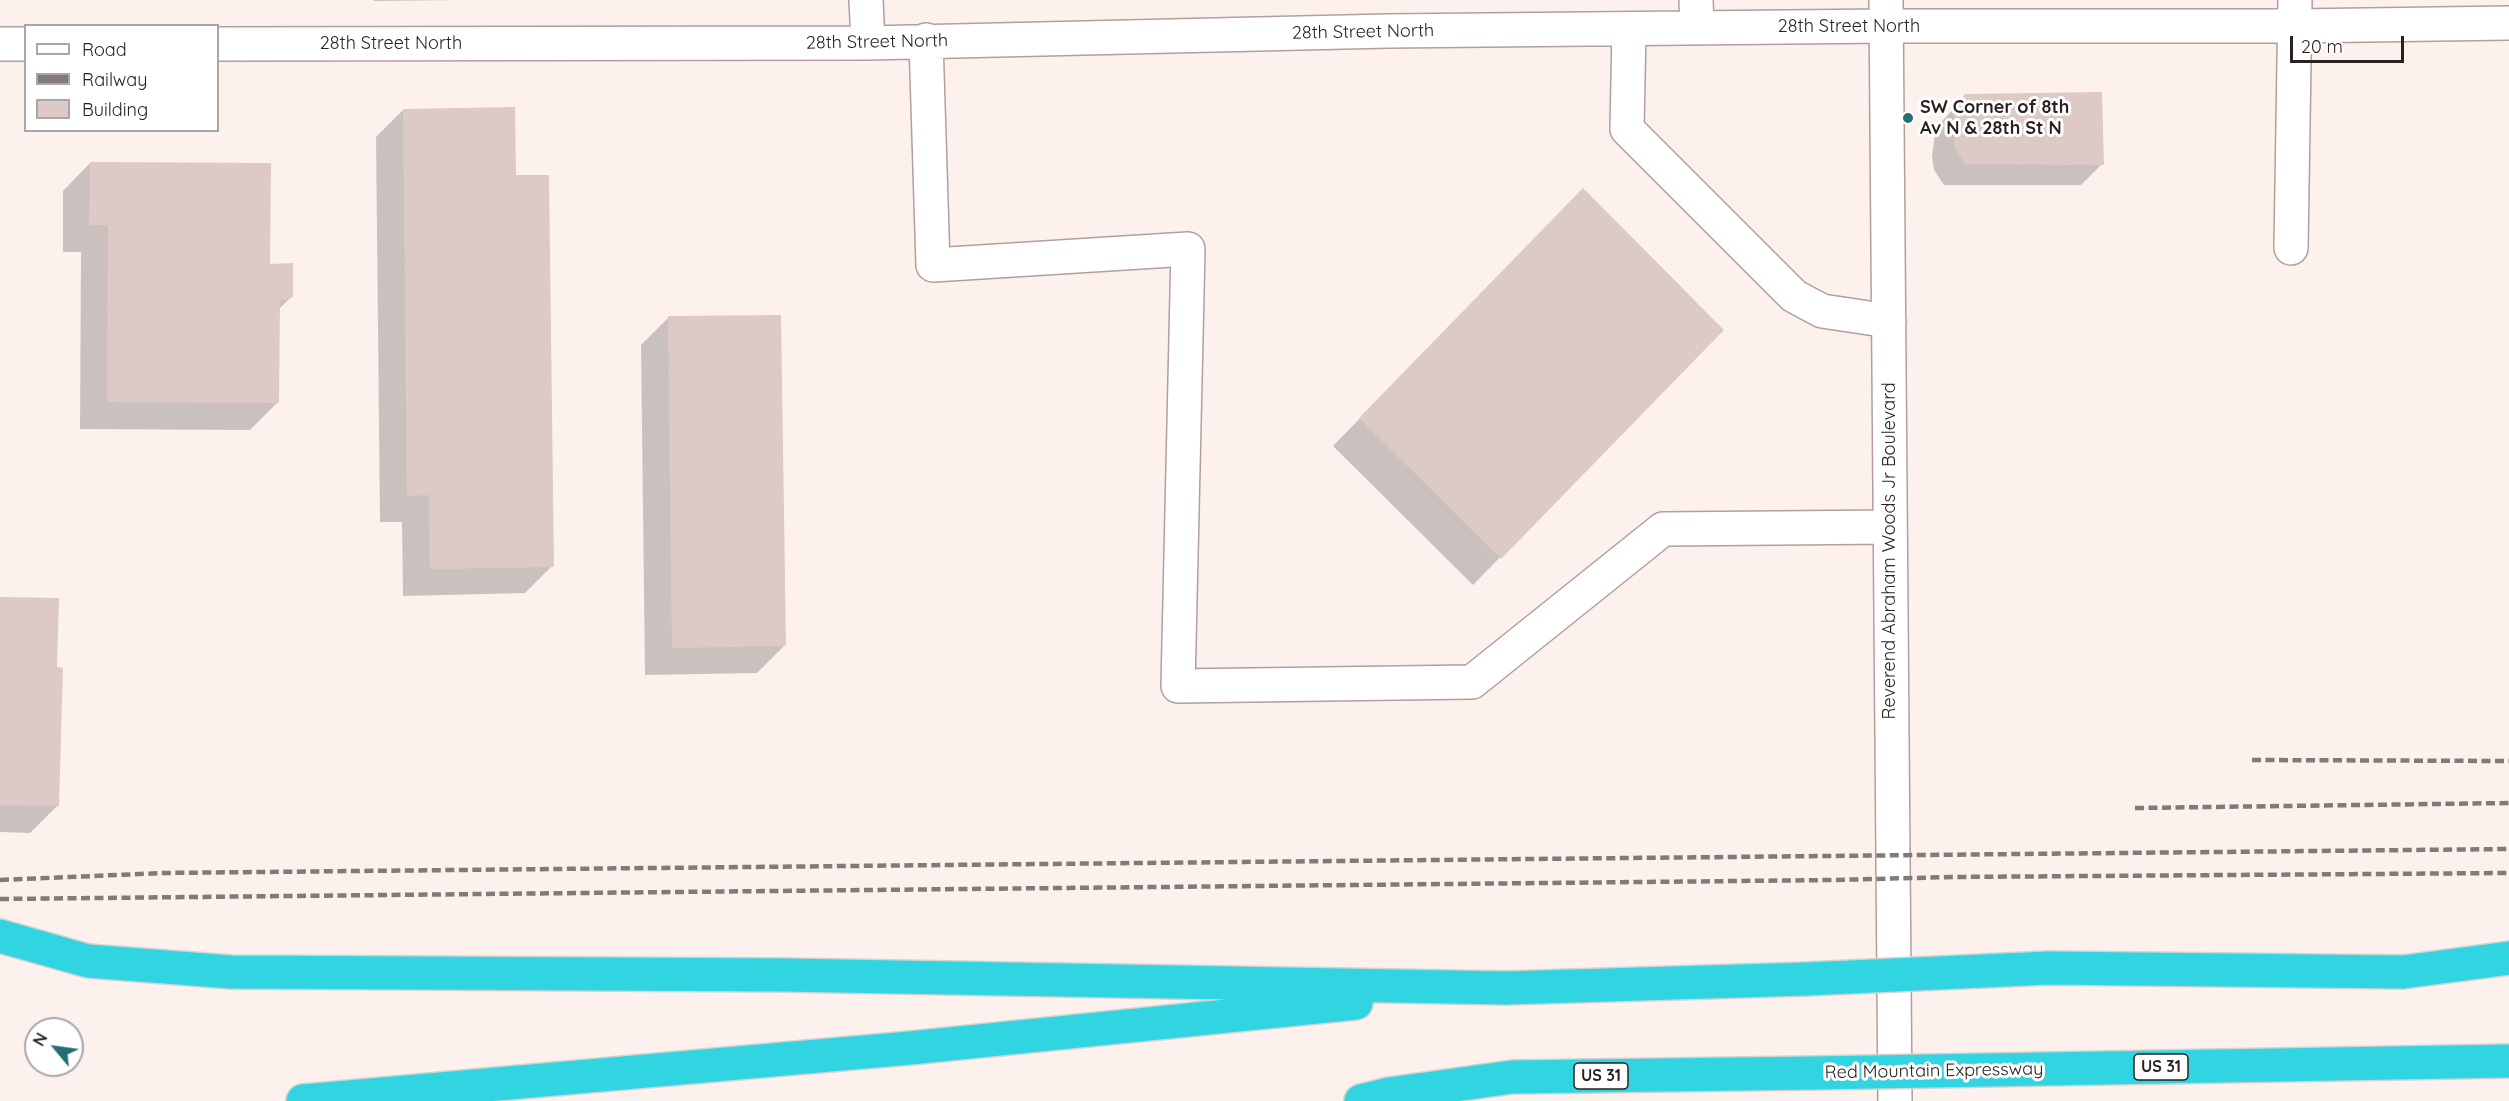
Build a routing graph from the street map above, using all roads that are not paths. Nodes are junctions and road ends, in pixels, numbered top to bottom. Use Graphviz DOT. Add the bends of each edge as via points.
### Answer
graph roads {
  1 [pos="866,0"];
  2 [pos="1886,13"];
  3 [pos="2295,13"];
  4 [pos="1697,14"];
  5 [pos="2509,22"];
  6 [pos="1629,29"];
  7 [pos="926,40"];
  8 [pos="0,44"];
  9 [pos="24,44"];
  10 [pos="219,44"];
  11 [pos="868,44"];
  12 [pos="2292,248"];
  13 [pos="1889,321"];
  14 [pos="1890,527"];
  15 [pos="0,936"];
  16 [pos="2509,958"];
  17 [pos="2403,972"];
  18 [pos="2509,977"];
  19 [pos="1507,988"];
  20 [pos="2509,1061"];
  21 [pos="303,1101"];
  22 [pos="1361,1101"];
  23 [pos="1895,1101"];
  1 -- 11 [label="street"];
  2 -- 3 [label="street, 28th Street North"];
  2 -- 4 [label="street, 28th Street North"];
  2 -- 13 [label="street, Reverend Abraham Woods Jr Boulevard"];
  3 -- 5 [label="street, 28th Street North"];
  3 -- 12 [label="street"];
  4 -- 6 [label="street, 28th Street North"];
  6 -- 7 [label="street, 28th Street North"];
  6 -- 13 [label="street" via="1627,129 1794,297 1822,311"];
  7 -- 11 [label="street, 28th Street North"];
  7 -- 14 [label="street" via="933,265 1188,249 1178,686 1472,682 1663,529"];
  8 -- 9 [label="street"];
  10 -- 11 [label="street, 28th Street North"];
  13 -- 14 [label="street, Reverend Abraham Woods Jr Boulevard"];
  14 -- 23 [label="street, Reverend Abraham Woods Jr Boulevard"];
  15 -- 19 [label="highway" via="88,961 231,972 784,975"];
  16 -- 17 [label="highway"];
  17 -- 18 [label="highway"];
  17 -- 19 [label="highway, bridge" via="2049,968"];
  19 -- 21 [label="highway" via="910,1048"];
  20 -- 22 [label="highway, Red Mountain Expressway / US 31, bridge" via="1512,1077"];
}
